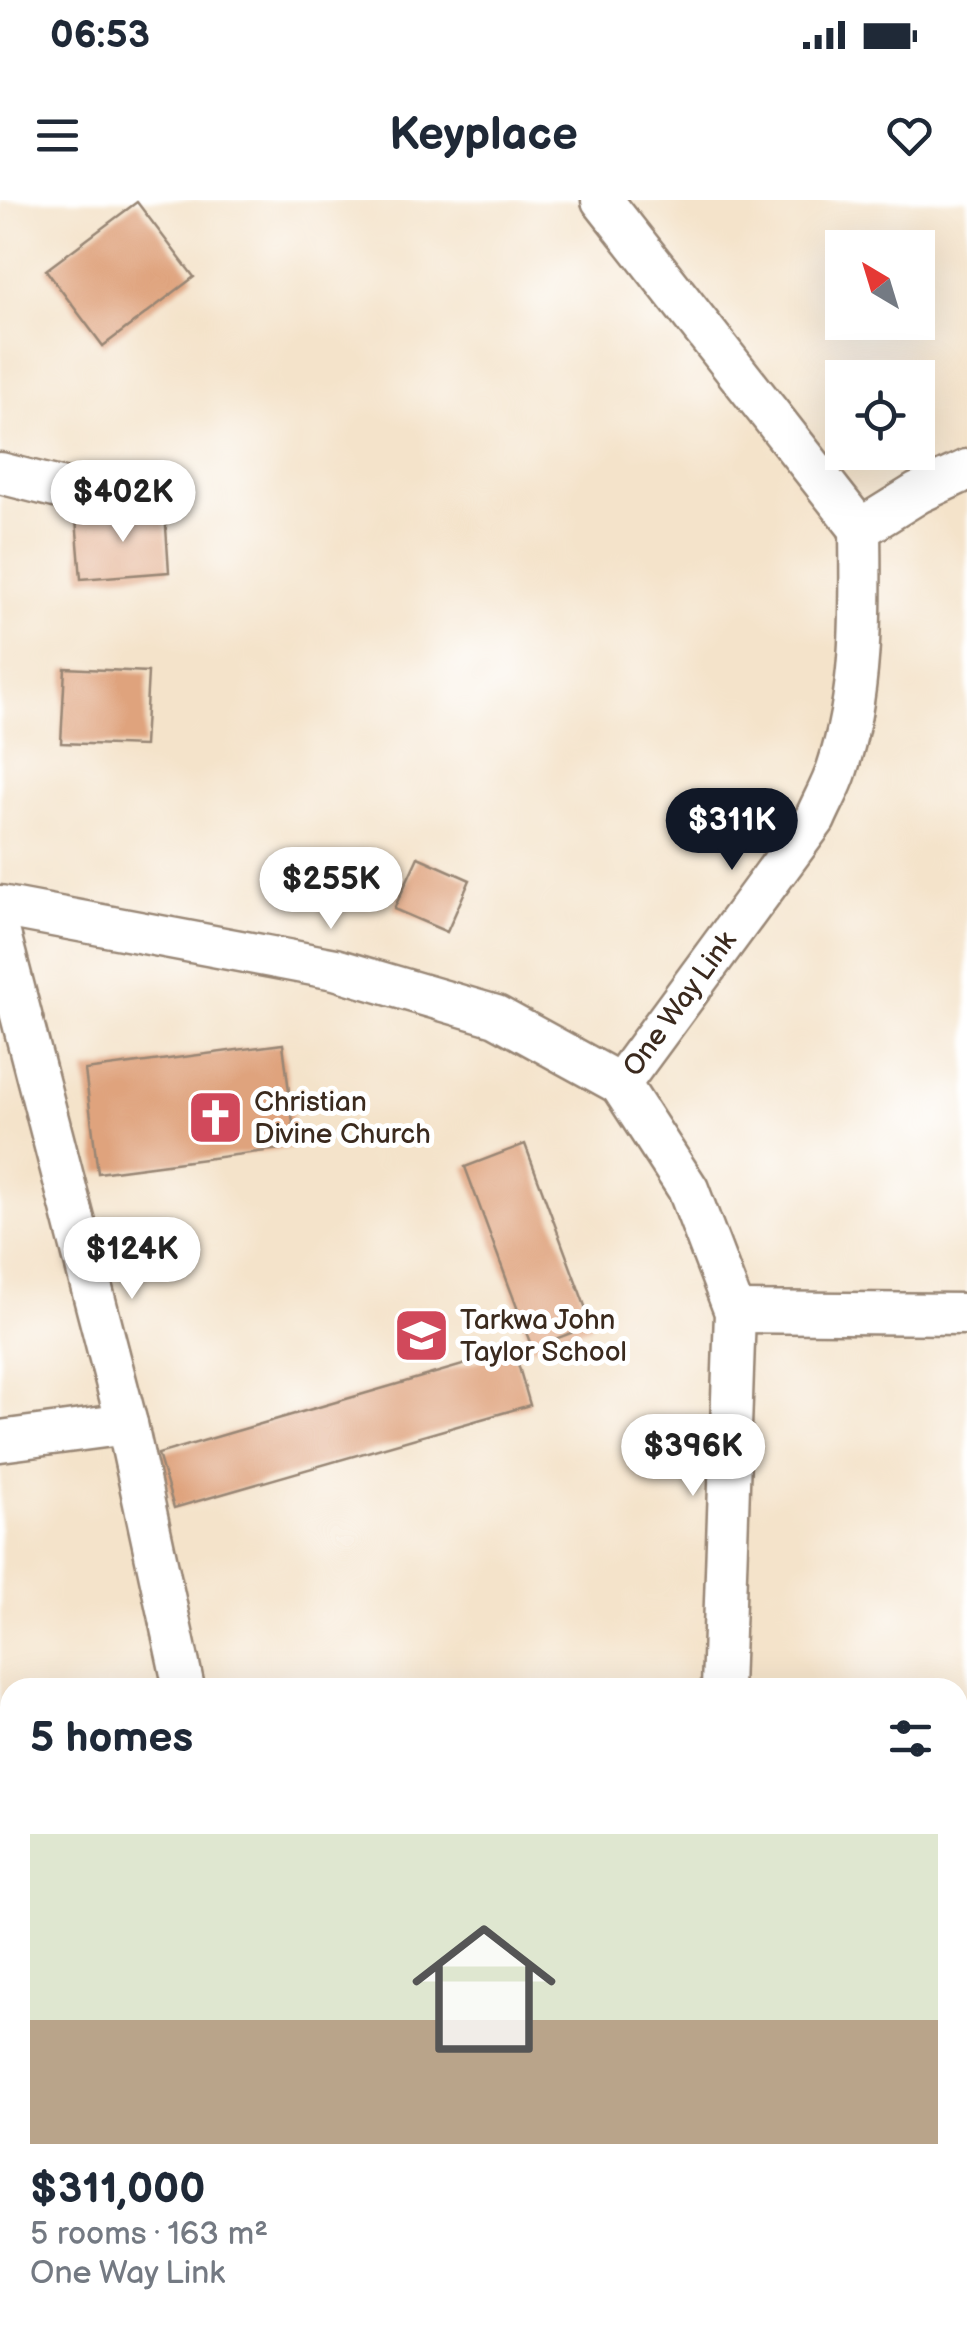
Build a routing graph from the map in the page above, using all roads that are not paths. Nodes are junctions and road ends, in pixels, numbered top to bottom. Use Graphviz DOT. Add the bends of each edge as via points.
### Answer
graph roads {
  1 [pos="602,200"];
  2 [pos="967,470"];
  3 [pos="0,473"];
  4 [pos="71,491"];
  5 [pos="860,529"];
  6 [pos="0,906"];
  7 [pos="0,934"];
  8 [pos="620,1084"];
  9 [pos="735,1312"];
  10 [pos="967,1314"];
  11 [pos="127,1424"];
  12 [pos="0,1441"];
  13 [pos="182,1678"];
  14 [pos="722,1678"];
  1 -- 5 [label="street"];
  2 -- 5 [label="street"];
  3 -- 4 [label="street"];
  5 -- 8 [label="street, One Way Link" via="862,638 837,770 814,818"];
  6 -- 8 [label="street" via="335,969 496,1016"];
  7 -- 11 [label="street"];
  8 -- 9 [label="street, One Way Link" via="688,1189"];
  9 -- 10 [label="street"];
  9 -- 14 [label="street"];
  11 -- 12 [label="street"];
  11 -- 13 [label="street"];
}
